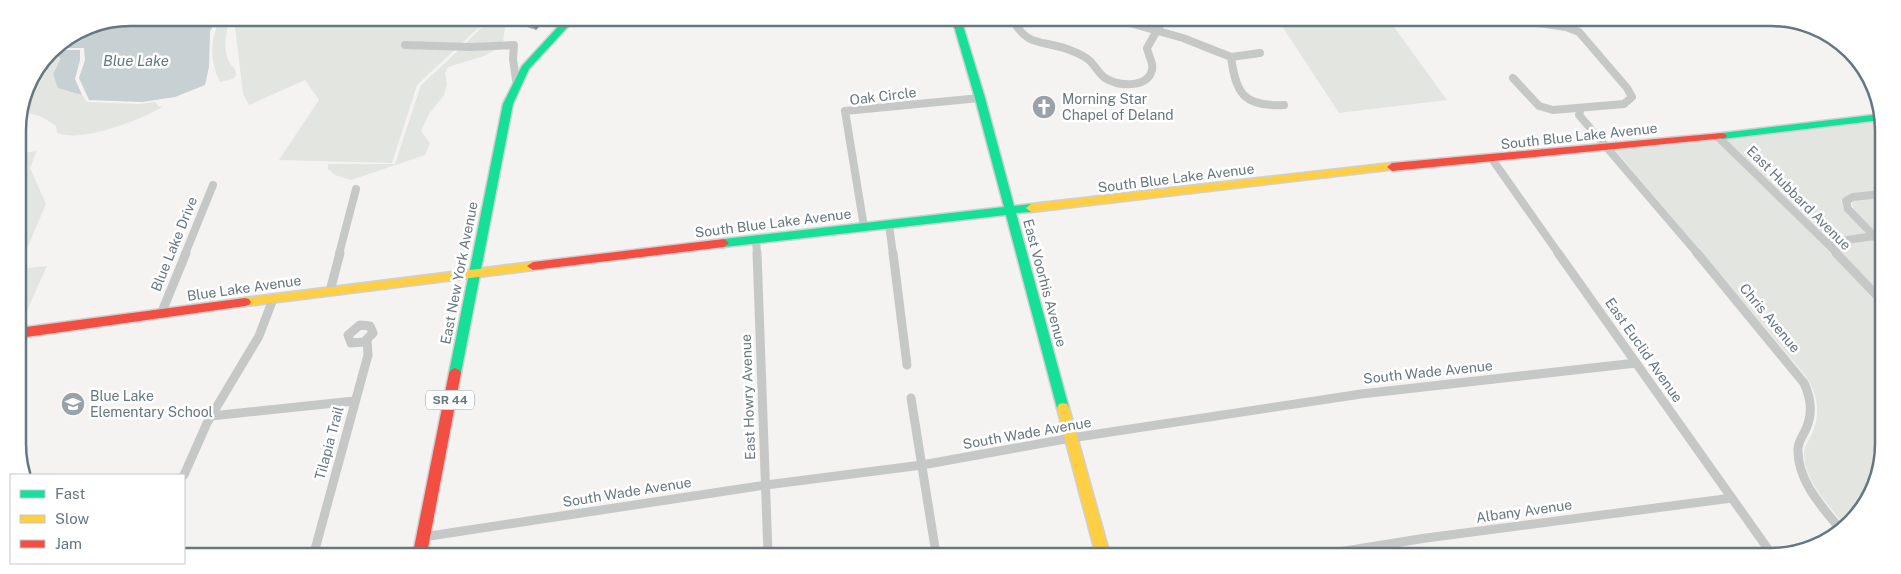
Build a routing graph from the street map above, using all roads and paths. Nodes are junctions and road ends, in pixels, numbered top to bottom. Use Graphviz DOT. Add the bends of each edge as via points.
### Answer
graph roads {
  1 [pos="563,26"];
  2 [pos="958,26"];
  3 [pos="1015,26"];
  4 [pos="1138,26"];
  5 [pos="1160,26"];
  6 [pos="1559,26"];
  7 [pos="1156,32"];
  8 [pos="405,45"];
  9 [pos="1260,53"];
  10 [pos="1231,57"];
  11 [pos="1513,78"];
  12 [pos="516,80"];
  13 [pos="980,98"];
  14 [pos="1284,105"];
  15 [pos="1580,110"];
  16 [pos="1874,118"];
  17 [pos="1718,137"];
  18 [pos="1608,147"];
  19 [pos="1492,159"];
  20 [pos="213,185"];
  21 [pos="356,189"];
  22 [pos="1875,195"];
  23 [pos="1011,212"];
  24 [pos="889,225"];
  25 [pos="864,227"];
  26 [pos="1874,236"];
  27 [pos="756,239"];
  28 [pos="1827,243"];
  29 [pos="474,274"];
  30 [pos="330,291"];
  31 [pos="1875,295"];
  32 [pos="273,299"];
  33 [pos="161,314"];
  34 [pos="26,332"];
  35 [pos="367,340"];
  36 [pos="1636,363"];
  37 [pos="907,364"];
  38 [pos="911,398"];
  39 [pos="354,401"];
  40 [pos="211,416"];
  41 [pos="1071,438"];
  42 [pos="922,465"];
  43 [pos="184,474"];
  44 [pos="766,485"];
  45 [pos="1732,498"];
  46 [pos="1836,524"];
  47 [pos="423,537"];
  48 [pos="315,548"];
  49 [pos="421,548"];
  50 [pos="768,548"];
  51 [pos="935,548"];
  52 [pos="1100,548"];
  53 [pos="1364,548"];
  54 [pos="1767,548"];
  1 -- 12 [label="main road, East New York Avenue / SR 44" via="531,58"];
  2 -- 13 [label="main road, East Voorhis Avenue"];
  3 -- 7 [label="street" via="1031,42 1062,47 1086,56 1108,80 1129,84 1146,79 1151,72 1147,48"];
  4 -- 7 [label="street"];
  5 -- 7 [label="street"];
  6 -- 15 [label="street" via="1579,32 1632,97 1624,104"];
  7 -- 10 [label="street" via="1183,38"];
  8 -- 12 [label="street" via="514,45 512,59"];
  9 -- 10 [label="street"];
  10 -- 14 [label="street" via="1232,76 1246,98 1265,107"];
  11 -- 15 [label="street" via="1539,106 1553,110"];
  12 -- 29 [label="main road, East New York Avenue / SR 44" via="505,114"];
  13 -- 23 [label="main road, East Voorhis Avenue"];
  13 -- 25 [label="street, Oak Circle" via="844,111"];
  15 -- 18 [label="street, Chris Avenue" via="1579,115"];
  16 -- 17 [label="main road, South Blue Lake Avenue"];
  17 -- 18 [label="main road, South Blue Lake Avenue"];
  17 -- 28 [label="street, East Hubbard Avenue"];
  18 -- 19 [label="main road, South Blue Lake Avenue"];
  18 -- 46 [label="street, Chris Avenue" via="1800,376 1812,407 1798,447 1799,462 1811,490"];
  19 -- 23 [label="main road, South Blue Lake Avenue" via="1386,168"];
  19 -- 36 [label="street, East Euclid Avenue"];
  20 -- 33 [label="street, Blue Lake Drive"];
  21 -- 30 [label="street"];
  22 -- 26 [label="street" via="1853,197 1846,202 1848,209"];
  23 -- 24 [label="main road, South Blue Lake Avenue"];
  23 -- 41 [label="main road, East Voorhis Avenue"];
  24 -- 25 [label="main road, South Blue Lake Avenue"];
  24 -- 37 [label="street"];
  25 -- 27 [label="main road, South Blue Lake Avenue"];
  26 -- 28 [label="street"];
  27 -- 29 [label="main road, South Blue Lake Avenue"];
  27 -- 44 [label="street, East Howry Avenue"];
  28 -- 31 [label="street, East Hubbard Avenue"];
  29 -- 30 [label="main road, Blue Lake Avenue"];
  29 -- 47 [label="main road, East New York Avenue / SR 44"];
  30 -- 32 [label="main road, Blue Lake Avenue"];
  32 -- 33 [label="main road, Blue Lake Avenue"];
  32 -- 40 [label="street" via="252,349"];
  33 -- 34 [label="main road, Blue Lake Avenue"];
  35 -- 39 [label="street, Tilapia Trail" via="368,355"];
  36 -- 41 [label="street, South Wade Avenue" via="1361,394"];
  36 -- 45 [label="street, East Euclid Avenue"];
  38 -- 42 [label="street"];
  39 -- 40 [label="street"];
  39 -- 48 [label="street, Tilapia Trail"];
  40 -- 43 [label="street"];
  41 -- 42 [label="street, South Wade Avenue"];
  41 -- 52 [label="main road, East Voorhis Avenue"];
  42 -- 44 [label="street, South Wade Avenue"];
  42 -- 51 [label="street"];
  44 -- 47 [label="street, South Wade Avenue"];
  44 -- 50 [label="street, East Howry Avenue"];
  45 -- 53 [label="street, Albany Avenue"];
  45 -- 54 [label="street, East Euclid Avenue"];
  47 -- 49 [label="main road, East New York Avenue / SR 44"];
}
